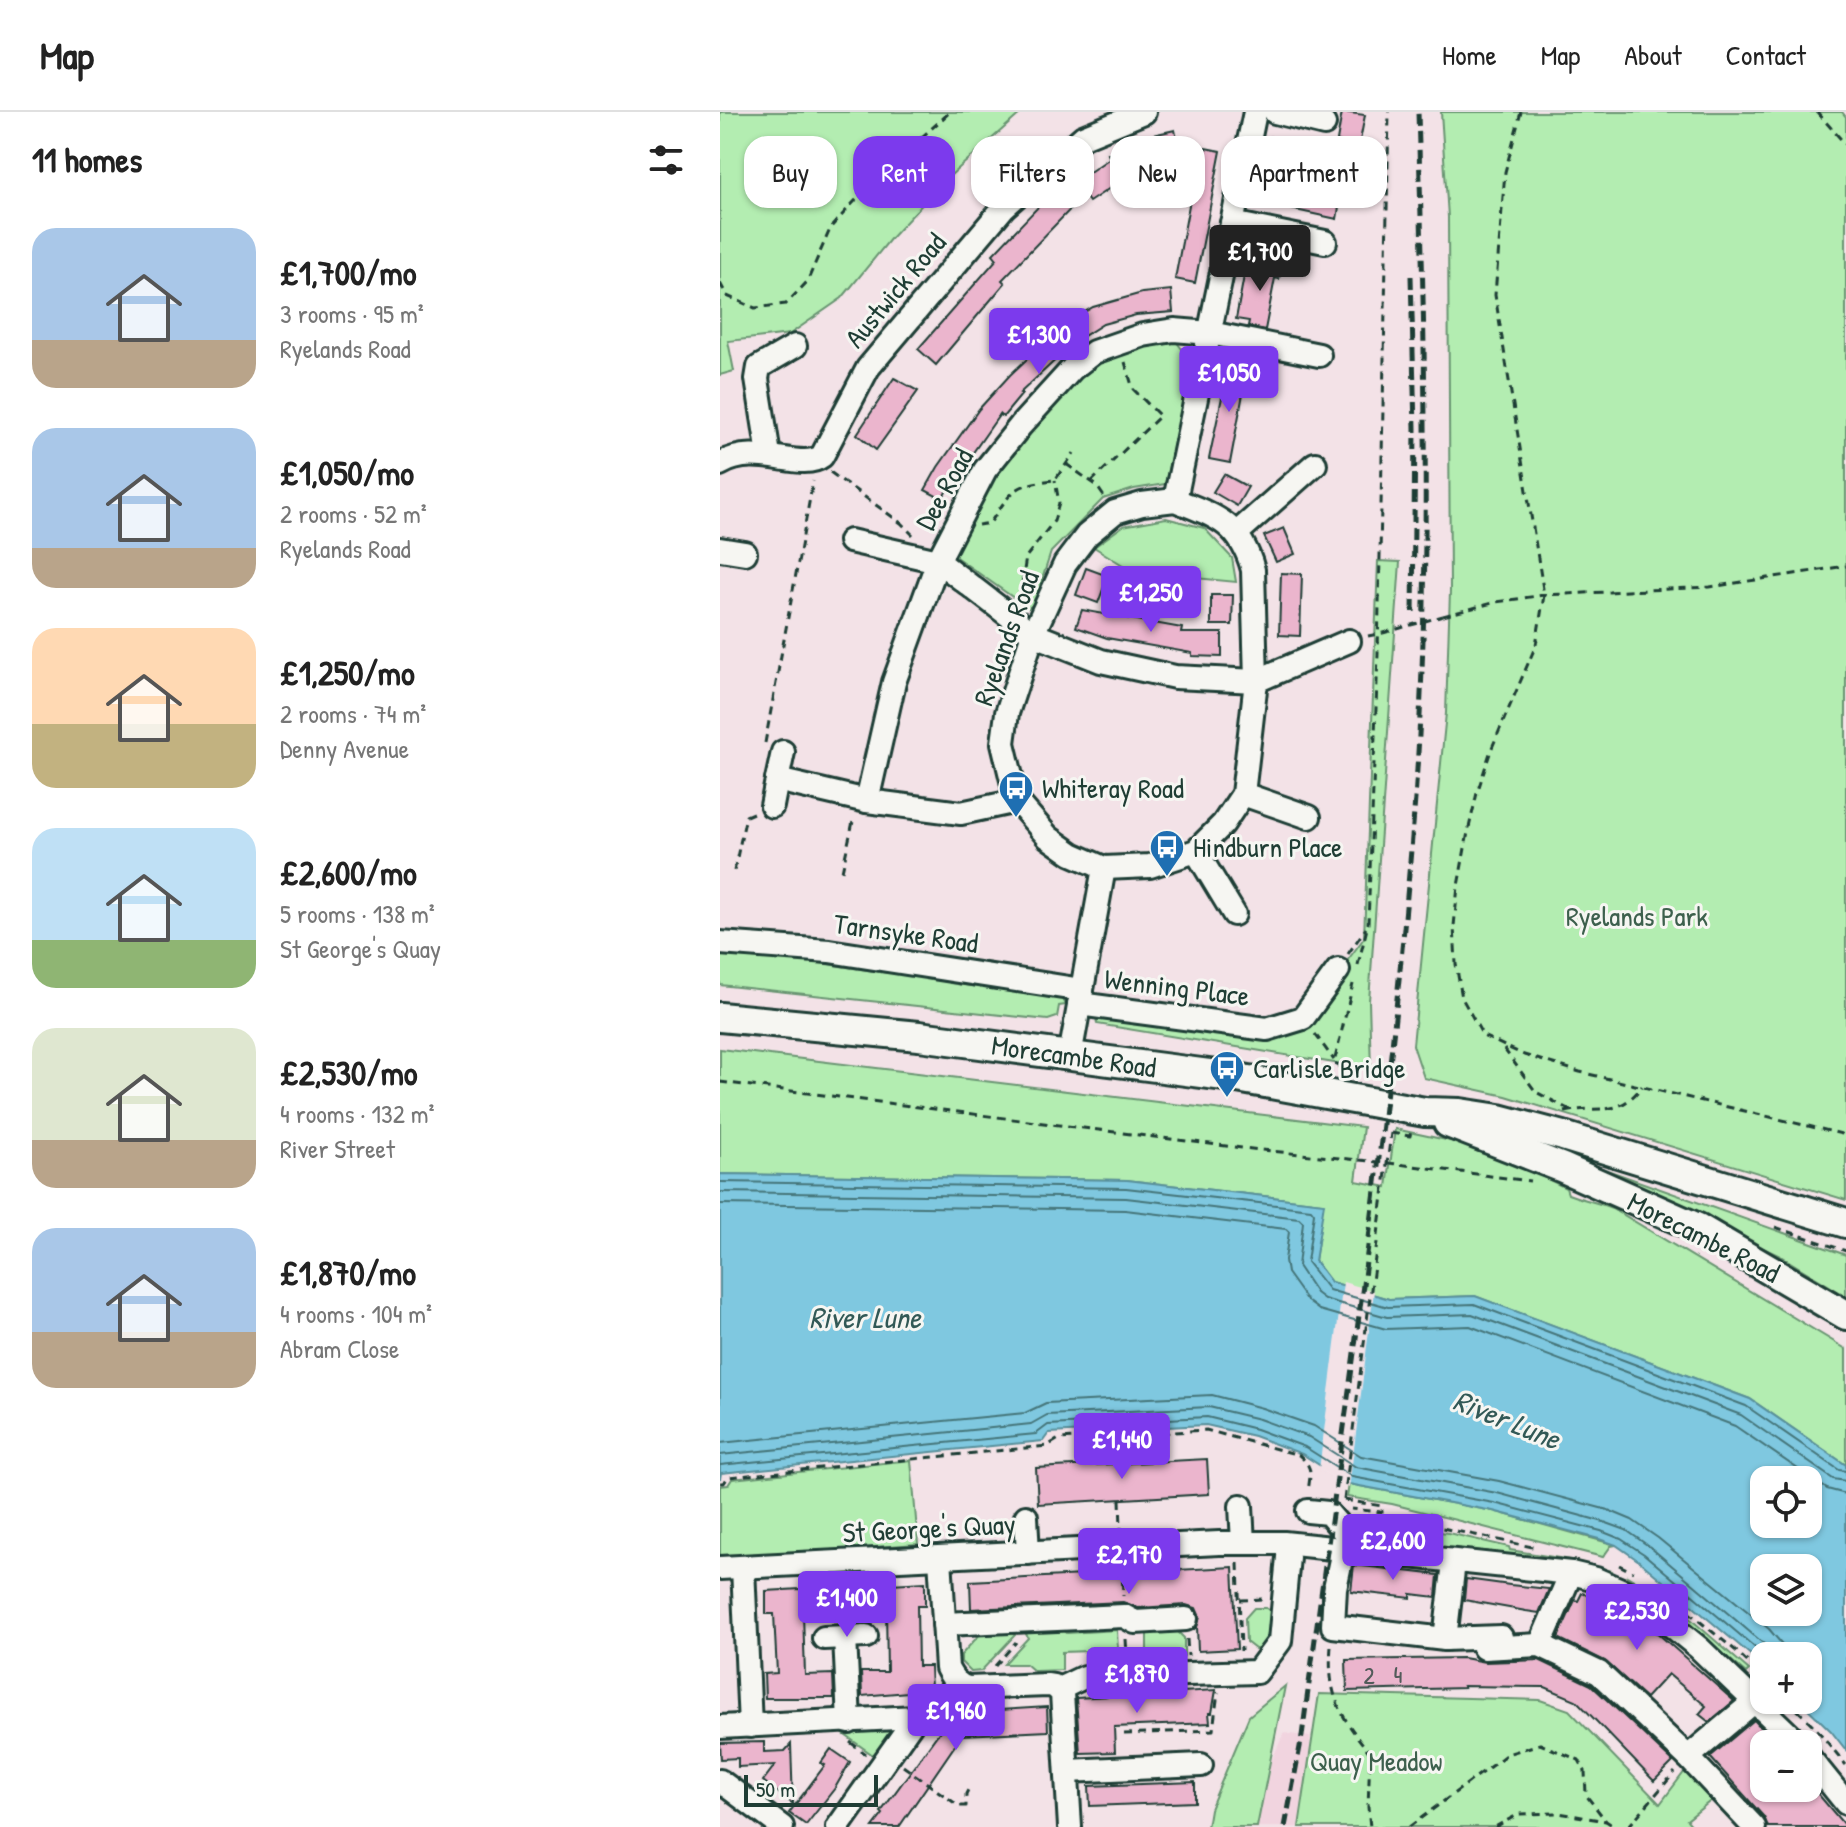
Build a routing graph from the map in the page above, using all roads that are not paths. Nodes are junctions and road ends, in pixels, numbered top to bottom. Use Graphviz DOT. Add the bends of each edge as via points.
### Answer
graph roads {
  1 [pos="1144,112"];
  2 [pos="1255,112"];
  3 [pos="1275,112"];
  4 [pos="1324,124"];
  5 [pos="1232,223"];
  6 [pos="1325,242"];
  7 [pos="1210,333"];
  8 [pos="795,346"];
  9 [pos="1319,355"];
  10 [pos="769,455"];
  11 [pos="720,464"];
  12 [pos="1315,464"];
  13 [pos="1175,500"];
  14 [pos="1237,533"];
  15 [pos="850,541"];
  16 [pos="720,549"];
  17 [pos="745,553"];
  18 [pos="938,561"];
  19 [pos="1025,627"];
  20 [pos="1349,641"];
  21 [pos="1256,681"];
  22 [pos="783,752"];
  23 [pos="777,780"];
  24 [pos="1243,794"];
  25 [pos="867,801"];
  26 [pos="1017,801"];
  27 [pos="772,806"];
  28 [pos="1309,817"];
  29 [pos="1196,851"];
  30 [pos="1104,868"];
  31 [pos="1234,914"];
  32 [pos="720,943"];
  33 [pos="1349,975"];
  34 [pos="1080,997"];
  35 [pos="720,1017"];
  36 [pos="1070,1056"];
  37 [pos="1418,1120"];
  38 [pos="1846,1223"];
  39 [pos="1846,1315"];
  40 [pos="1241,1506"];
  41 [pos="1308,1511"];
  42 [pos="1026,1517"];
  43 [pos="1240,1551"];
  44 [pos="1352,1551"];
  45 [pos="1028,1553"];
  46 [pos="1288,1557"];
  47 [pos="940,1558"];
  48 [pos="1454,1562"];
  49 [pos="743,1567"];
  50 [pos="720,1568"];
  51 [pos="1571,1573"];
  52 [pos="1186,1619"];
  53 [pos="944,1624"];
  54 [pos="845,1637"];
  55 [pos="1445,1639"];
  56 [pos="1535,1640"];
  57 [pos="1484,1648"];
  58 [pos="958,1683"];
  59 [pos="1059,1689"];
  60 [pos="1750,1695"];
  61 [pos="1750,1705"];
  62 [pos="1770,1714"];
  63 [pos="916,1717"];
  64 [pos="849,1722"];
  65 [pos="750,1726"];
  66 [pos="720,1727"];
  67 [pos="1785,1730"];
  68 [pos="1688,1757"];
  69 [pos="1201,1765"];
  70 [pos="1067,1771"];
  71 [pos="1822,1773"];
  72 [pos="720,1781"];
  73 [pos="1846,1803"];
  74 [pos="782,1827"];
  75 [pos="838,1827"];
  76 [pos="1070,1827"];
  77 [pos="1754,1827"];
  1 -- 10 [label="street, Austwick Road" via="1083,137 1004,207 868,368 816,461"];
  2 -- 5 [label="street"];
  3 -- 4 [label="street"];
  5 -- 6 [label="street"];
  5 -- 7 [label="street"];
  7 -- 9 [label="street, Dee Road"];
  7 -- 13 [label="street"];
  7 -- 18 [label="street, Dee Road" via="1174,330 1143,335 1094,352 1072,369 985,470"];
  8 -- 10 [label="street" via="759,367"];
  10 -- 11 [label="street" via="749,454"];
  12 -- 14 [label="street"];
  13 -- 14 [label="street" via="1207,512"];
  13 -- 19 [label="street, Ryelands Road" via="1115,512 1087,535"];
  14 -- 21 [label="street, Ryelands Road" via="1253,570"];
  15 -- 18 [label="street"];
  16 -- 17 [label="street"];
  18 -- 19 [label="street"];
  18 -- 25 [label="street, Dee Road" via="894,682"];
  19 -- 21 [label="street" via="1101,661 1175,677"];
  19 -- 26 [label="street, Ryelands Road" via="1003,743"];
  20 -- 21 [label="street"];
  21 -- 24 [label="street, Ryelands Road"];
  22 -- 23 [label="street"];
  23 -- 25 [label="street"];
  23 -- 27 [label="street"];
  24 -- 28 [label="street"];
  24 -- 29 [label="street, Ryelands Road"];
  25 -- 26 [label="street" via="961,813"];
  26 -- 30 [label="street, Ryelands Road" via="1048,837"];
  29 -- 30 [label="street, Ryelands Road" via="1150,866"];
  29 -- 31 [label="street"];
  30 -- 34 [label="street"];
  32 -- 34 [label="street, Tarnsyke Road" via="841,953"];
  33 -- 34 [label="street, Wenning Place" via="1303,1018 1267,1029"];
  34 -- 36 [label="street"];
  35 -- 36 [label="main road, Morecambe Road"];
  36 -- 37 [label="main road, Morecambe Road" via="1232,1077"];
  37 -- 38 [label="main road, Morecambe Road" via="1473,1115 1563,1136"];
  37 -- 39 [label="main road, Morecambe Road" via="1461,1130 1563,1168 1698,1228"];
  40 -- 43 [label="street"];
  41 -- 44 [label="street" via="1328,1513"];
  42 -- 45 [label="street"];
  43 -- 44 [label="street, St George's Quay" via="1284,1543"];
  43 -- 45 [label="street, St George's Quay" via="1122,1548"];
  44 -- 48 [label="street, St George's Quay"];
  44 -- 55 [label="street" via="1335,1588 1333,1626"];
  45 -- 47 [label="street, St George's Quay"];
  46 -- 59 [label="street" via="1280,1641 1249,1665 1084,1677"];
  47 -- 49 [label="street, St George's Quay"];
  47 -- 53 [label="street"];
  48 -- 51 [label="street, St George's Quay"];
  48 -- 55 [label="street"];
  49 -- 50 [label="street, St George's Quay"];
  49 -- 65 [label="street"];
  51 -- 56 [label="street"];
  51 -- 60 [label="street, St George's Quay" via="1635,1596"];
  52 -- 53 [label="street" via="1135,1622 1124,1616"];
  53 -- 58 [label="street" via="947,1668"];
  54 -- 64 [label="street"];
  55 -- 56 [label="street"];
  56 -- 57 [label="street"];
  56 -- 68 [label="street" via="1599,1673"];
  58 -- 59 [label="street"];
  58 -- 63 [label="street" via="935,1709"];
  59 -- 70 [label="street"];
  61 -- 68 [label="street"];
  62 -- 67 [label="street, St George's Quay"];
  63 -- 64 [label="street"];
  63 -- 75 [label="street" via="891,1764"];
  64 -- 65 [label="street"];
  65 -- 66 [label="street"];
  68 -- 77 [label="street"];
  69 -- 70 [label="street"];
  70 -- 76 [label="street"];
  71 -- 73 [label="street"];
  72 -- 74 [label="street"];
}
